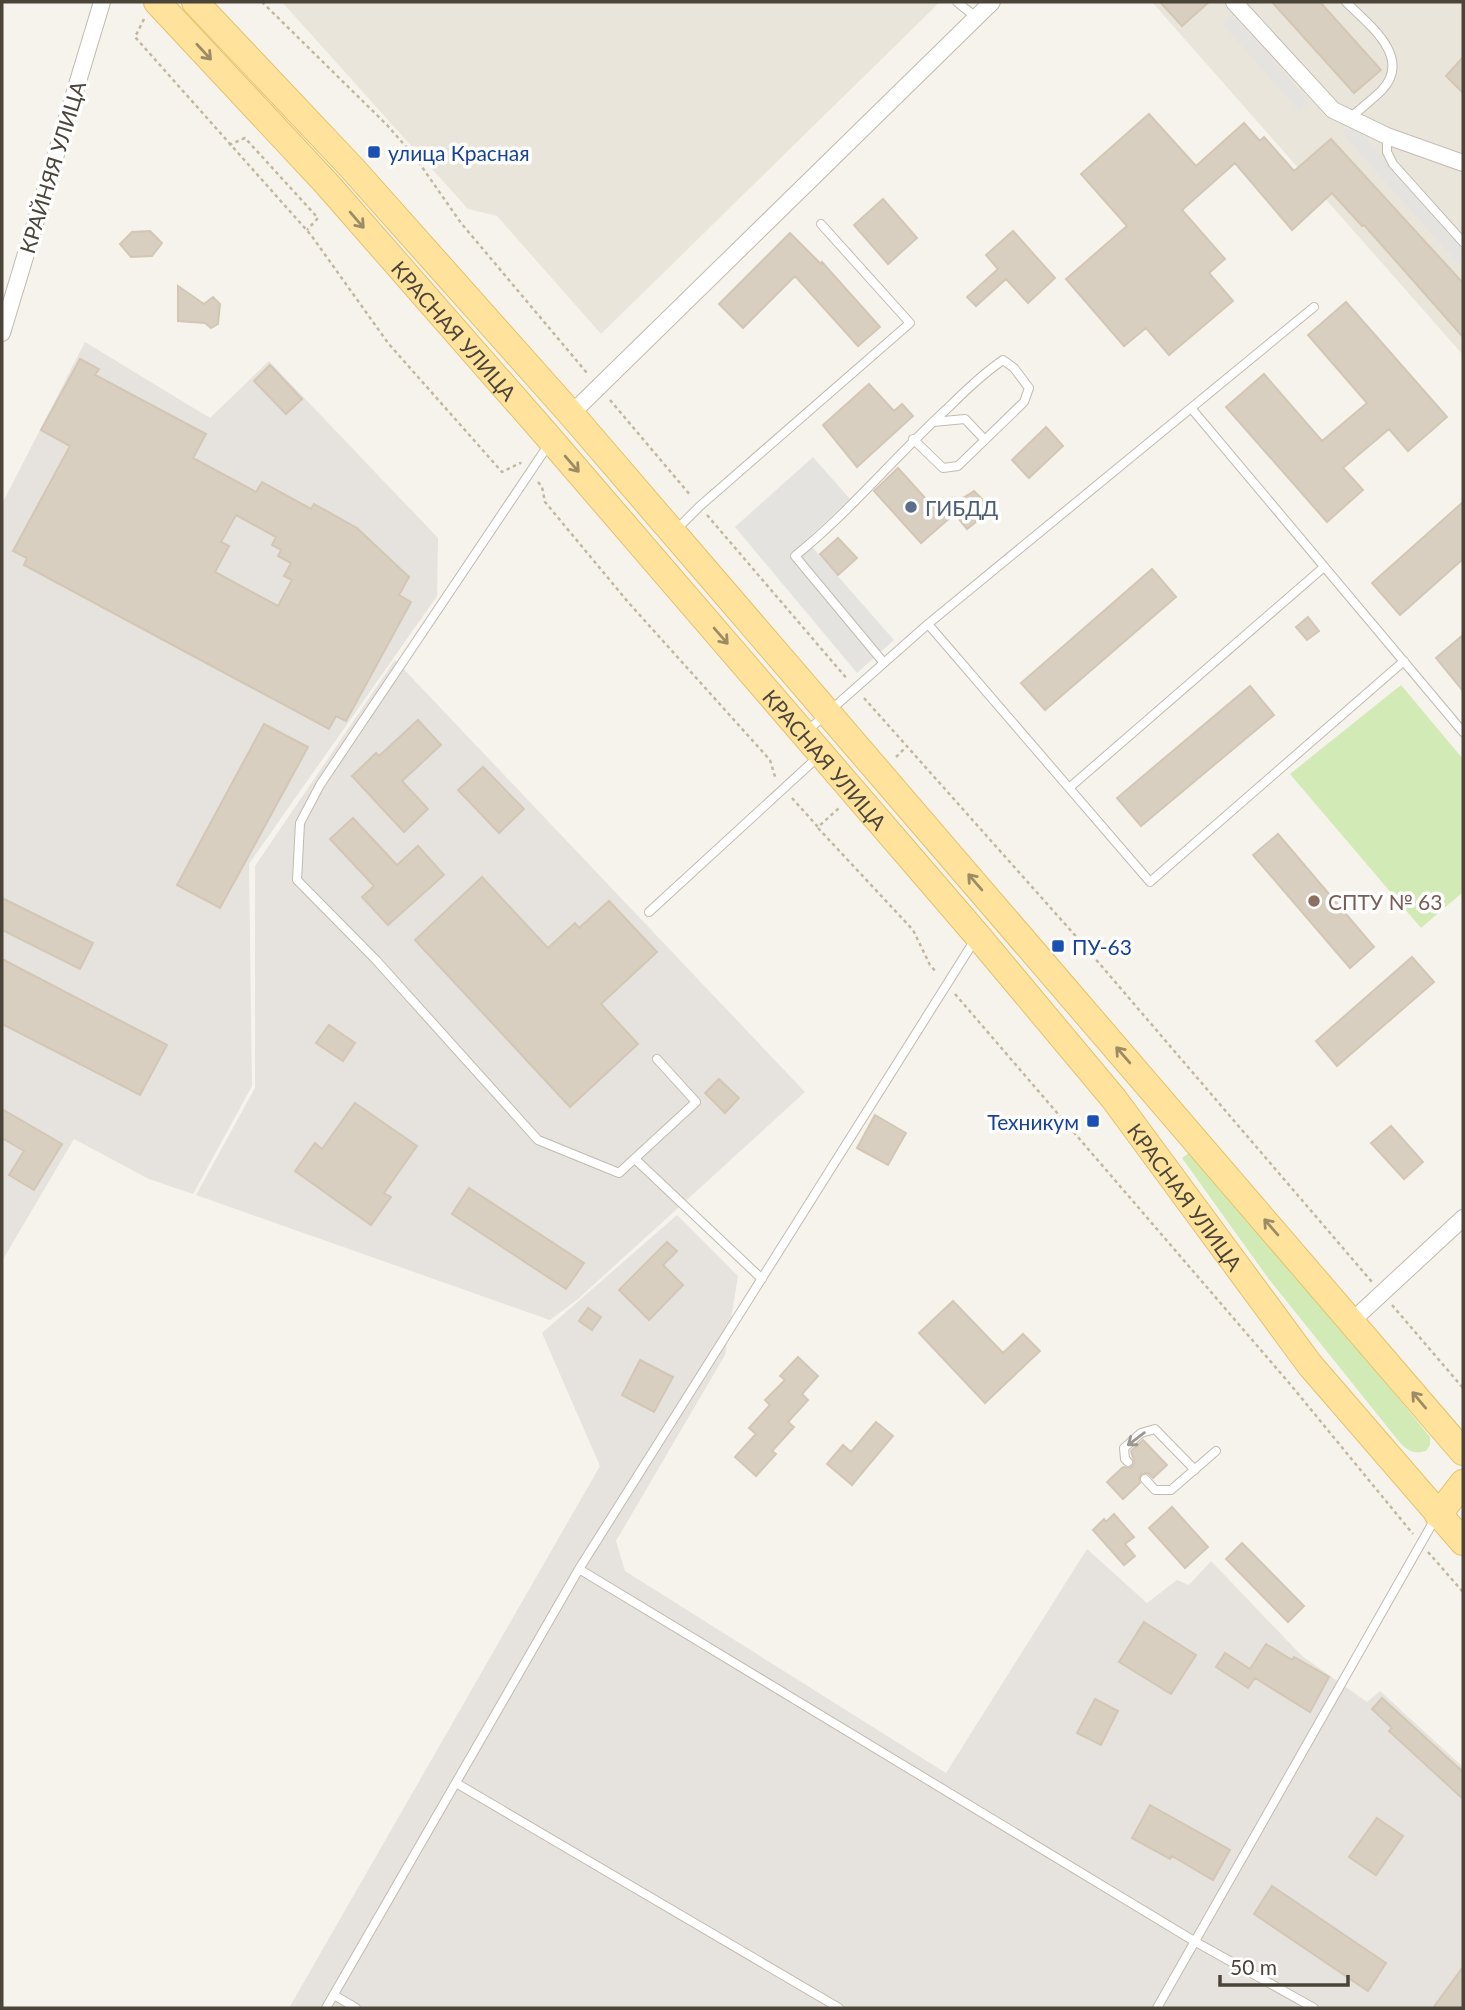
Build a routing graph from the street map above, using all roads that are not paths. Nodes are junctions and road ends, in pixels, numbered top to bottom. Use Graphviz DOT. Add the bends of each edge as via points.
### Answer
graph roads {
  1 [pos="102,2"];
  2 [pos="195,2"];
  3 [pos="957,2"];
  4 [pos="992,2"];
  5 [pos="1234,2"];
  6 [pos="1346,2"];
  7 [pos="153,7"];
  8 [pos="976,17"];
  9 [pos="1349,119"];
  10 [pos="1387,136"];
  11 [pos="1463,163"];
  12 [pos="821,224"];
  13 [pos="1463,242"];
  14 [pos="1314,307"];
  15 [pos="2,333"];
  16 [pos="1191,408"];
  17 [pos="571,414"];
  18 [pos="933,422"];
  19 [pos="914,439"];
  20 [pos="551,440"];
  21 [pos="985,440"];
  22 [pos="672,533"];
  23 [pos="1324,567"];
  24 [pos="928,624"];
  25 [pos="1404,661"];
  26 [pos="884,663"];
  27 [pos="826,713"];
  28 [pos="1463,732"];
  29 [pos="813,743"];
  30 [pos="1069,788"];
  31 [pos="649,912"];
  32 [pos="977,935"];
  33 [pos="657,1059"];
  34 [pos="635,1159"];
  35 [pos="1463,1218"];
  36 [pos="762,1279"];
  37 [pos="1352,1321"];
  38 [pos="1216,1451"];
  39 [pos="1463,1452"];
  40 [pos="1128,1462"];
  41 [pos="1195,1470"];
  42 [pos="1145,1479"];
  43 [pos="1463,1483"];
  44 [pos="1438,1515"];
  45 [pos="1463,1542"];
  46 [pos="579,1569"];
  47 [pos="456,1783"];
  48 [pos="1194,1941"];
  49 [pos="334,1995"];
  50 [pos="326,2008"];
  51 [pos="356,2008"];
  52 [pos="839,2008"];
  53 [pos="1157,2008"];
  54 [pos="1314,2008"];
  1 -- 15 [label="street, КРАЙНЯЯ УЛИЦА"];
  2 -- 17 [label="main road, КРАСНАЯ УЛИЦА" via="352,168"];
  3 -- 8 [label="lane"];
  4 -- 8 [label="street"];
  5 -- 9 [label="street" via="1333,110"];
  6 -- 9 [label="lane" via="1383,40 1393,64 1383,89"];
  7 -- 20 [label="main road, КРАСНАЯ УЛИЦА, one-way" via="327,184"];
  8 -- 17 [label="street"];
  9 -- 10 [label="street"];
  10 -- 11 [label="street"];
  10 -- 13 [label="lane" via="1393,163"];
  12 -- 22 [label="lane" via="910,323"];
  14 -- 16 [label="lane"];
  16 -- 23 [label="lane"];
  16 -- 24 [label="lane"];
  17 -- 22 [label="main road, КРАСНАЯ УЛИЦА"];
  18 -- 19 [label="lane"];
  18 -- 21 [label="lane" via="965,419"];
  18 -- 21 [label="lane" via="1003,360 1029,388 1024,402"];
  19 -- 21 [label="lane" via="943,468 958,466"];
  19 -- 26 [label="lane" via="795,556"];
  20 -- 29 [label="main road, КРАСНАЯ УЛИЦА, one-way"];
  20 -- 34 [label="lane" via="320,785 300,823 297,880 376,960 538,1140 619,1174"];
  22 -- 27 [label="main road, КРАСНАЯ УЛИЦА"];
  23 -- 25 [label="lane"];
  23 -- 30 [label="lane"];
  24 -- 26 [label="lane"];
  24 -- 30 [label="lane"];
  25 -- 28 [label="lane"];
  25 -- 30 [label="lane" via="1150,882"];
  26 -- 27 [label="lane"];
  27 -- 29 [label="lane"];
  37 -- 27 [label="main road, КРАСНАЯ УЛИЦА, one-way"];
  29 -- 31 [label="lane" via="783,789"];
  29 -- 32 [label="main road, КРАСНАЯ УЛИЦА"];
  32 -- 36 [label="lane"];
  32 -- 44 [label="main road, КРАСНАЯ УЛИЦА" via="1114,1099 1310,1365"];
  33 -- 34 [label="lane" via="696,1102"];
  34 -- 36 [label="lane"];
  35 -- 37 [label="street"];
  36 -- 46 [label="lane"];
  39 -- 37 [label="main road, КРАСНАЯ УЛИЦА, one-way"];
  38 -- 41 [label="lane"];
  41 -- 40 [label="lane, one-way" via="1155,1429 1141,1433 1124,1448"];
  41 -- 42 [label="lane" via="1171,1490 1155,1490"];
  43 -- 44 [label="main road"];
  44 -- 45 [label="main road, КРАСНАЯ УЛИЦА"];
  44 -- 48 [label="lane"];
  46 -- 47 [label="lane"];
  46 -- 48 [label="lane"];
  47 -- 49 [label="lane"];
  47 -- 52 [label="lane"];
  48 -- 53 [label="lane"];
  48 -- 54 [label="lane"];
  49 -- 50 [label="lane"];
  49 -- 51 [label="lane"];
}
